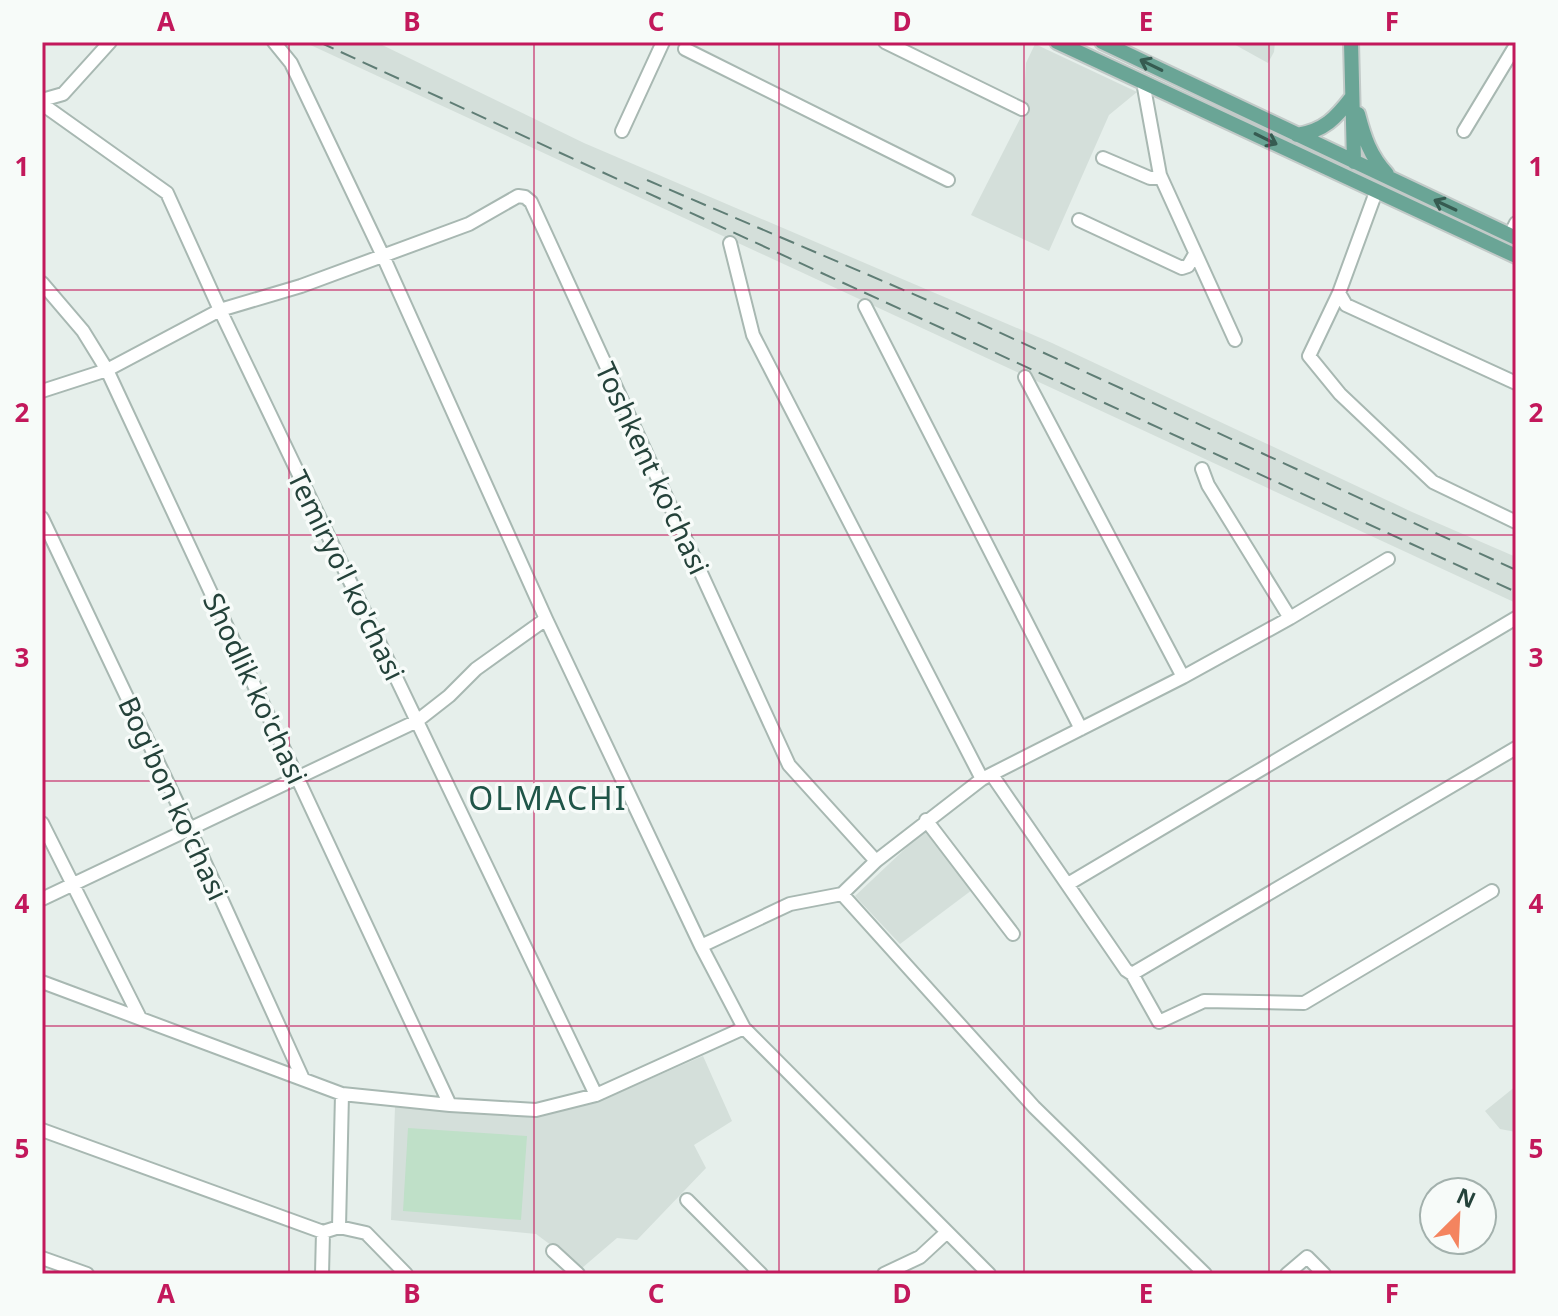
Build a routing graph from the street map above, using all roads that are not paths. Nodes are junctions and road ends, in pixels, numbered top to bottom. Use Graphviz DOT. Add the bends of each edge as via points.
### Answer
graph roads {
  1 [pos="110,42"];
  2 [pos="274,42"];
  3 [pos="663,42"];
  4 [pos="670,42"];
  5 [pos="885,42"];
  6 [pos="1057,42"];
  7 [pos="1102,42"];
  8 [pos="1351,42"];
  9 [pos="1516,45"];
  10 [pos="687,46"];
  11 [pos="1143,82"];
  12 [pos="1352,93"];
  13 [pos="42,102"];
  14 [pos="1022,109"];
  15 [pos="622,131"];
  16 [pos="1464,131"];
  17 [pos="1297,135"];
  18 [pos="1103,158"];
  19 [pos="1354,162"];
  20 [pos="1160,175"];
  21 [pos="948,180"];
  22 [pos="1392,180"];
  23 [pos="1376,192"];
  24 [pos="1079,220"];
  25 [pos="1514,232"];
  26 [pos="730,243"];
  27 [pos="1195,254"];
  28 [pos="383,256"];
  29 [pos="1516,256"];
  30 [pos="42,283"];
  31 [pos="1339,293"];
  32 [pos="865,306"];
  33 [pos="220,310"];
  34 [pos="1235,340"];
  35 [pos="107,370"];
  36 [pos="1025,377"];
  37 [pos="1516,383"];
  38 [pos="42,391"];
  39 [pos="1202,469"];
  40 [pos="42,518"];
  41 [pos="1516,522"];
  42 [pos="1388,559"];
  43 [pos="1290,618"];
  44 [pos="1516,618"];
  45 [pos="546,619"];
  46 [pos="1183,677"];
  47 [pos="417,721"];
  48 [pos="1081,729"];
  49 [pos="1516,748"];
  50 [pos="987,777"];
  51 [pos="298,779"];
  52 [pos="926,820"];
  53 [pos="42,823"];
  54 [pos="190,830"];
  55 [pos="876,861"];
  56 [pos="1068,884"];
  57 [pos="73,885"];
  58 [pos="1492,891"];
  59 [pos="842,894"];
  60 [pos="42,899"];
  61 [pos="1013,934"];
  62 [pos="701,946"];
  63 [pos="1132,974"];
  64 [pos="42,982"];
  65 [pos="140,1018"];
  66 [pos="744,1028"];
  67 [pos="303,1079"];
  68 [pos="342,1094"];
  69 [pos="596,1095"];
  70 [pos="450,1105"];
  71 [pos="42,1130"];
  72 [pos="687,1200"];
  73 [pos="339,1227"];
  74 [pos="323,1232"];
  75 [pos="947,1232"];
  76 [pos="553,1251"];
  77 [pos="42,1258"];
  78 [pos="87,1274"];
  79 [pos="322,1274"];
  80 [pos="406,1274"];
  81 [pos="578,1274"];
  82 [pos="761,1274"];
  83 [pos="884,1274"];
  84 [pos="989,1274"];
  85 [pos="1205,1274"];
  86 [pos="1287,1274"];
  87 [pos="1324,1274"];
  1 -- 13 [label="street" via="63,94"];
  2 -- 28 [label="street" via="291,63"];
  3 -- 15 [label="street"];
  4 -- 10 [label="street"];
  5 -- 14 [label="street"];
  6 -- 11 [label="main road"];
  17 -- 7 [label="main road, one-way"];
  8 -- 12 [label="main road"];
  9 -- 16 [label="street"];
  10 -- 21 [label="street"];
  11 -- 20 [label="street"];
  11 -- 23 [label="main road, one-way"];
  12 -- 17 [label="main road" via="1325,127"];
  12 -- 19 [label="main road"];
  12 -- 22 [label="main road" via="1367,146"];
  13 -- 33 [label="street, Temiryo'l ko'chasi" via="167,193"];
  17 -- 19 [label="main road"];
  18 -- 20 [label="street" via="1150,178"];
  19 -- 22 [label="main road"];
  20 -- 27 [label="street"];
  25 -- 22 [label="main road, one-way"];
  23 -- 29 [label="main road"];
  23 -- 31 [label="street"];
  24 -- 27 [label="street" via="1182,268"];
  26 -- 50 [label="street" via="753,335"];
  27 -- 34 [label="street"];
  28 -- 33 [label="street, Toshkent ko'chasi"];
  28 -- 45 [label="street"];
  28 -- 55 [label="street, Toshkent ko'chasi" via="469,224 518,196 531,202 789,765"];
  30 -- 35 [label="street, Shodlik ko'chasi" via="83,331"];
  31 -- 37 [label="street" via="1346,305"];
  31 -- 41 [label="street" via="1309,356 1340,394 1433,482"];
  32 -- 48 [label="street"];
  33 -- 35 [label="street, Toshkent ko'chasi"];
  33 -- 47 [label="street, Temiryo'l ko'chasi"];
  35 -- 38 [label="street, Toshkent ko'chasi"];
  35 -- 51 [label="street, Shodlik ko'chasi"];
  36 -- 46 [label="street"];
  39 -- 43 [label="street"];
  40 -- 54 [label="street, Bog'bon ko'chasi"];
  42 -- 43 [label="street"];
  43 -- 46 [label="street"];
  44 -- 56 [label="street"];
  45 -- 47 [label="street" via="476,669"];
  45 -- 62 [label="street"];
  46 -- 48 [label="street"];
  47 -- 51 [label="street"];
  47 -- 69 [label="street, Temiryo'l ko'chasi"];
  48 -- 50 [label="street"];
  49 -- 63 [label="street"];
  50 -- 52 [label="street"];
  50 -- 56 [label="street"];
  51 -- 54 [label="street"];
  51 -- 70 [label="street, Shodlik ko'chasi"];
  52 -- 55 [label="street"];
  52 -- 61 [label="street"];
  53 -- 57 [label="street"];
  54 -- 57 [label="street"];
  54 -- 67 [label="street, Bog'bon ko'chasi"];
  55 -- 59 [label="street"];
  56 -- 63 [label="street"];
  57 -- 60 [label="street"];
  57 -- 65 [label="street"];
  58 -- 63 [label="street" via="1304,1003 1204,1001 1159,1022"];
  59 -- 62 [label="street" via="790,904"];
  59 -- 85 [label="street" via="1034,1107"];
  62 -- 66 [label="street"];
  64 -- 65 [label="street"];
  65 -- 67 [label="street"];
  66 -- 69 [label="street"];
  66 -- 75 [label="street"];
  67 -- 68 [label="street"];
  68 -- 70 [label="street"];
  68 -- 73 [label="street"];
  69 -- 70 [label="street" via="536,1110"];
  71 -- 74 [label="street"];
  72 -- 82 [label="street"];
  73 -- 74 [label="street"];
  73 -- 80 [label="street" via="366,1233"];
  74 -- 79 [label="street"];
  75 -- 83 [label="street" via="920,1257"];
  75 -- 84 [label="street"];
  76 -- 81 [label="street"];
  77 -- 78 [label="street"];
  86 -- 87 [label="street" via="1307,1257"];
}
